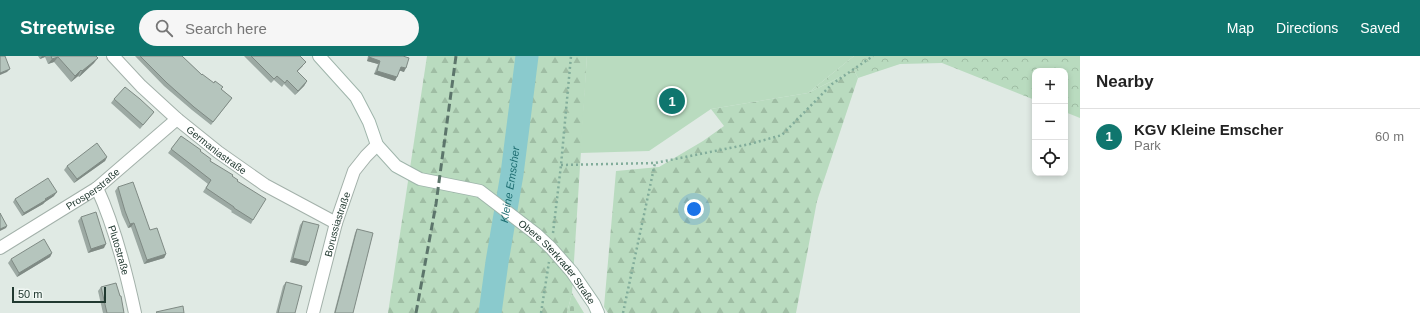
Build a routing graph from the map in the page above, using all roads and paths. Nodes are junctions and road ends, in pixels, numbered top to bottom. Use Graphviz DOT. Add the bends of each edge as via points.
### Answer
graph roads {
  1 [pos="113,56"];
  2 [pos="319,56"];
  3 [pos="571,56"];
  4 [pos="873,56"];
  5 [pos="177,119"];
  6 [pos="377,144"];
  7 [pos="655,163"];
  8 [pos="97,188"];
  9 [pos="336,223"];
  10 [pos="0,248"];
  11 [pos="135,313"];
  12 [pos="313,313"];
  13 [pos="598,313"];
  14 [pos="623,313"];
  1 -- 5 [label="street, Germaniastraße"];
  2 -- 6 [label="street, Obere Sterkrader Straße" via="356,97"];
  3 -- 7 [label="path" via="561,165"];
  4 -- 7 [label="path" via="832,84 782,135"];
  5 -- 8 [label="street, Prosperstraße"];
  5 -- 9 [label="street, Germaniastraße" via="265,185"];
  6 -- 9 [label="street, Borussiastraße" via="354,171"];
  6 -- 13 [label="street, Obere Sterkrader Straße" via="396,166 420,179 480,191 551,248 572,272"];
  7 -- 14 [label="path"];
  8 -- 10 [label="street, Prosperstraße"];
  8 -- 11 [label="street, Plutostraße" via="128,279"];
  9 -- 12 [label="street, Borussiastraße"];
}
